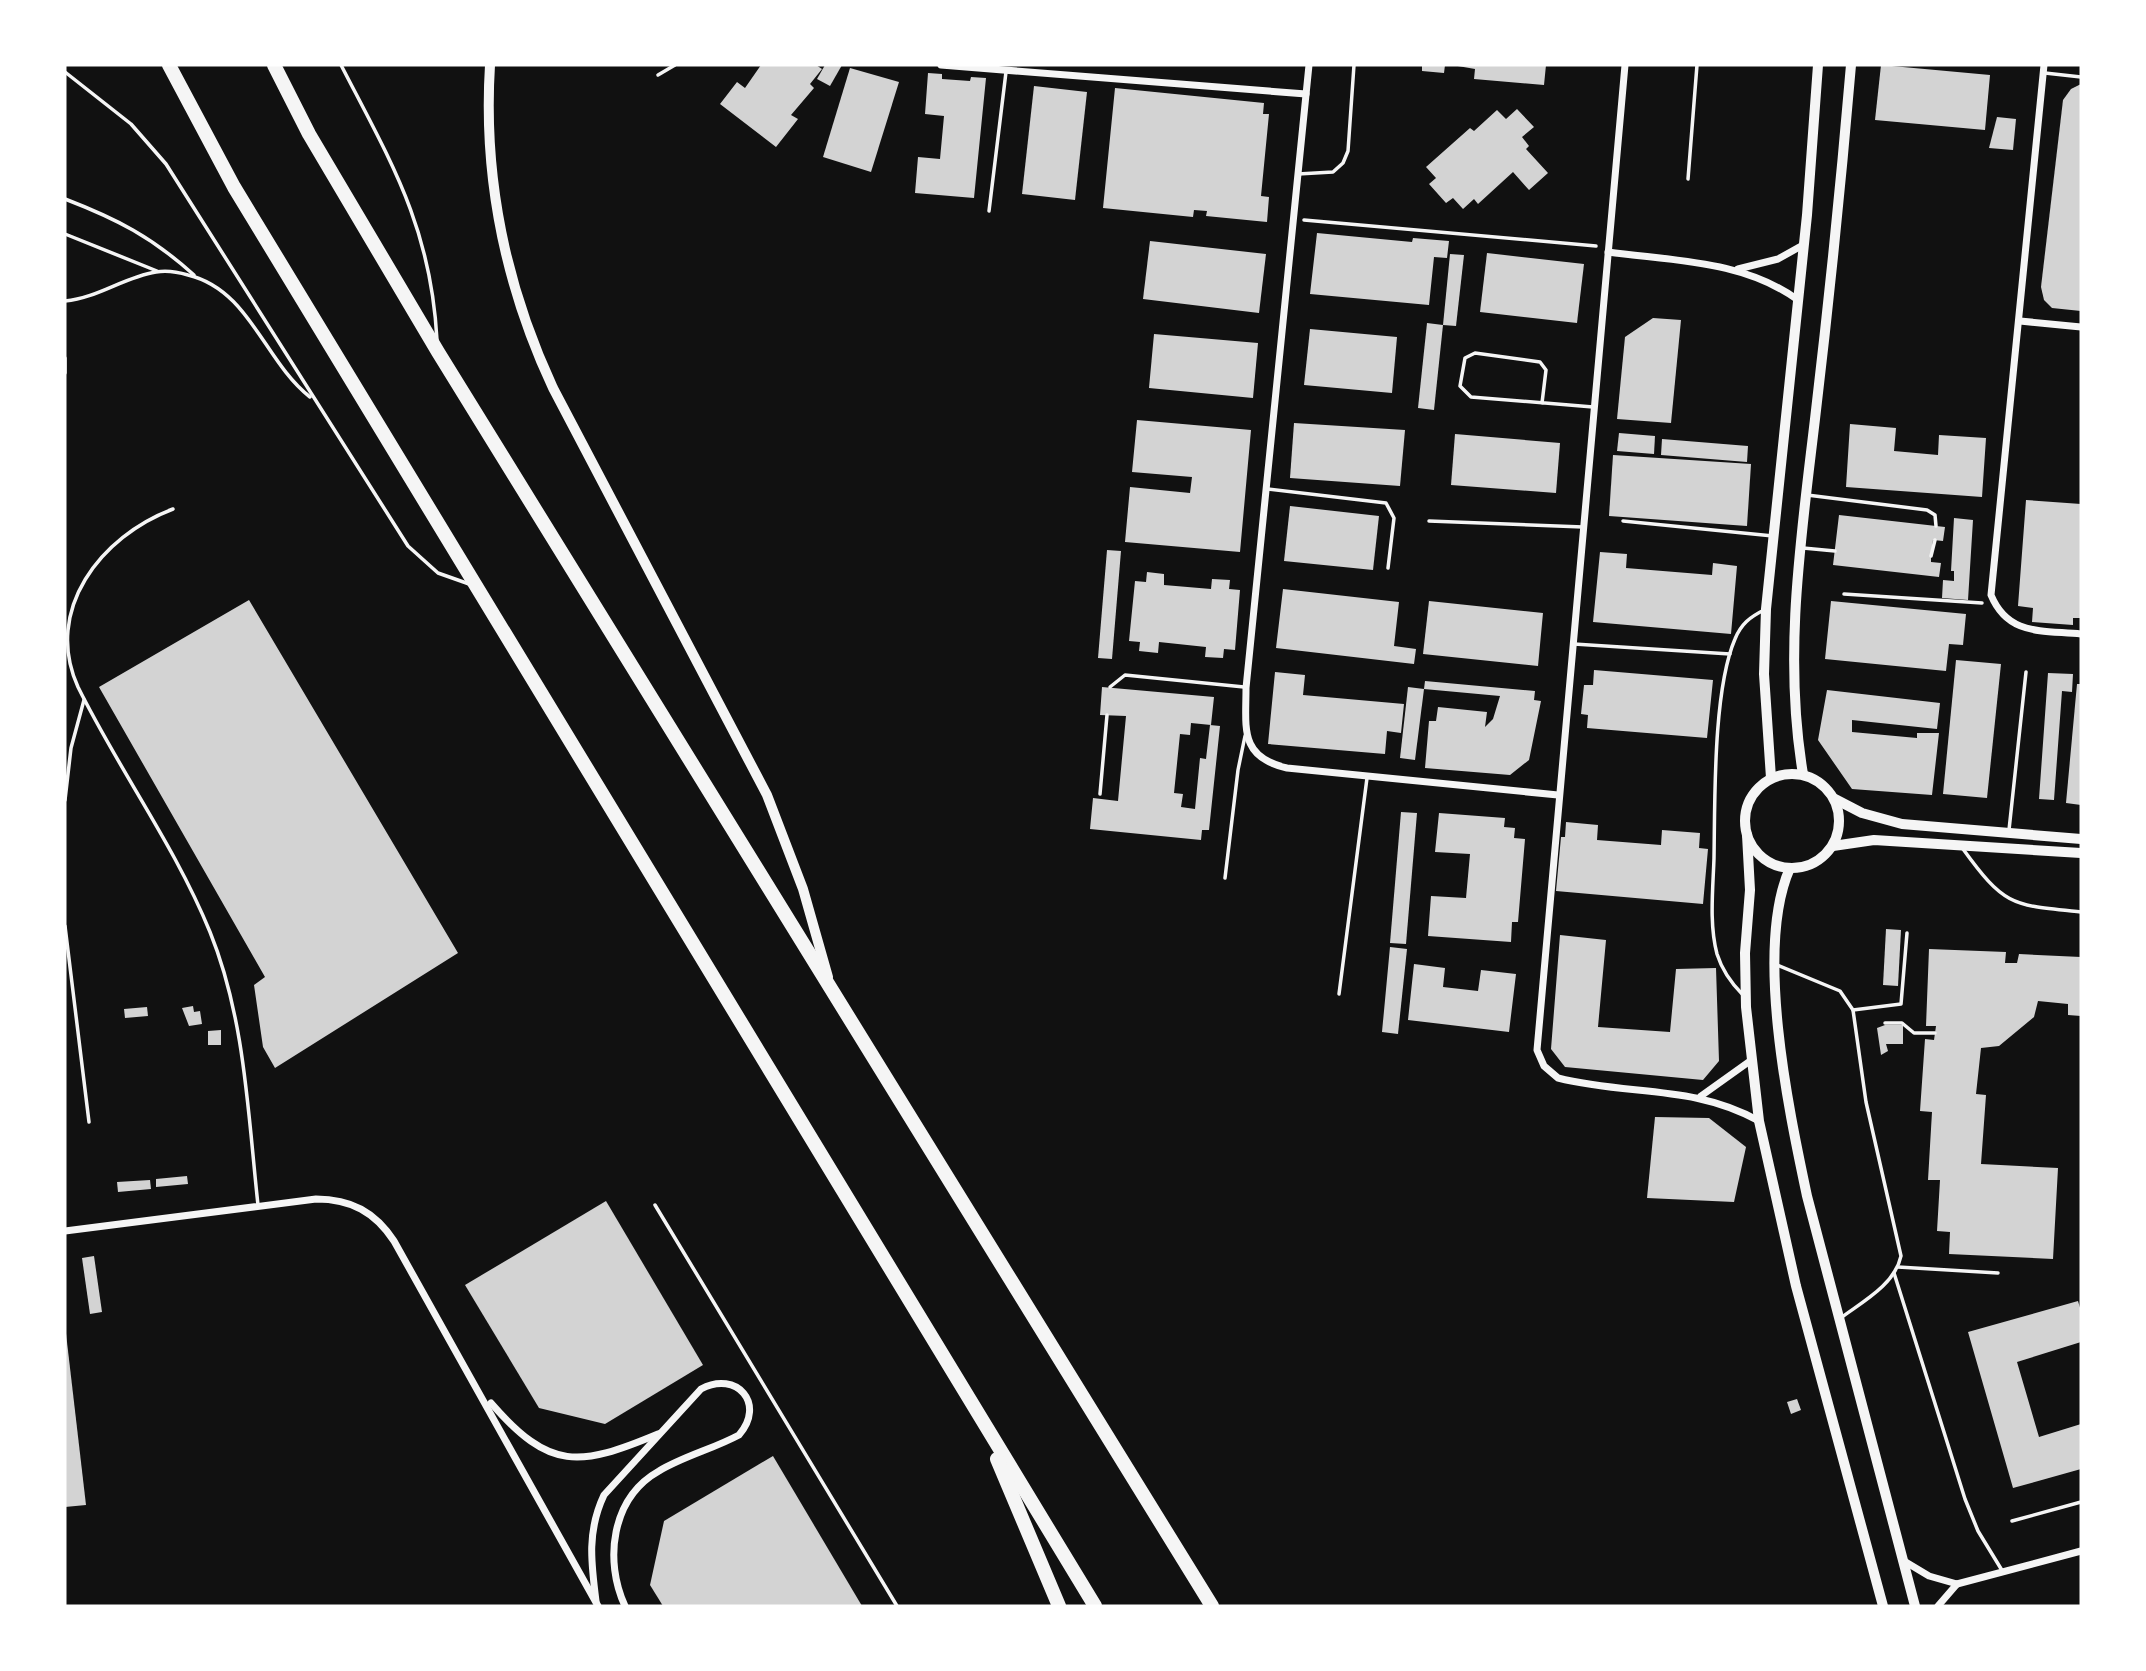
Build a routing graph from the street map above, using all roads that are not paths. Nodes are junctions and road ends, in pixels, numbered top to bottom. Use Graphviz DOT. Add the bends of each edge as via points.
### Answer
graph roads {
  1 [pos="169,65"];
  2 [pos="274,65"];
  3 [pos="341,65"];
  4 [pos="490,65"];
  5 [pos="675,65"];
  6 [pos="941,65"];
  7 [pos="1309,65"];
  8 [pos="1353,65"];
  9 [pos="1625,65"];
  10 [pos="1697,65"];
  11 [pos="1818,65"];
  12 [pos="1851,65"];
  13 [pos="2043,69"];
  14 [pos="1006,70"];
  15 [pos="65,72"];
  16 [pos="659,75"];
  17 [pos="2081,77"];
  18 [pos="1306,93"];
  19 [pos="1298,174"];
  20 [pos="1688,179"];
  21 [pos="65,199"];
  22 [pos="989,211"];
  23 [pos="65,234"];
  24 [pos="1803,245"];
  25 [pos="1608,250"];
  26 [pos="1734,269"];
  27 [pos="158,271"];
  28 [pos="197,277"];
  29 [pos="1798,300"];
  30 [pos="65,302"];
  31 [pos="2020,321"];
  32 [pos="2081,327"];
  33 [pos="438,352"];
  34 [pos="65,358"];
  35 [pos="65,373"];
  36 [pos="314,401"];
  37 [pos="1542,403"];
  38 [pos="1594,407"];
  39 [pos="1268,489"];
  40 [pos="1806,495"];
  41 [pos="173,509"];
  42 [pos="1623,521"];
  43 [pos="1429,522"];
  44 [pos="1936,526"];
  45 [pos="1583,527"];
  46 [pos="1773,536"];
  47 [pos="1935,540"];
  48 [pos="1801,548"];
  49 [pos="1835,551"];
  50 [pos="1931,556"];
  51 [pos="1388,568"];
  52 [pos="475,586"];
  53 [pos="1766,609"];
  54 [pos="2081,634"];
  55 [pos="1572,644"];
  56 [pos="1730,654"];
  57 [pos="2026,672"];
  58 [pos="1110,687"];
  59 [pos="1246,688"];
  60 [pos="84,700"];
  61 [pos="1107,715"];
  62 [pos="1246,734"];
  63 [pos="1803,774"];
  64 [pos="1368,776"];
  65 [pos="1771,778"];
  66 [pos="1100,794"];
  67 [pos="1558,795"];
  68 [pos="1835,799"];
  69 [pos="65,800"];
  70 [pos="2009,832"];
  71 [pos="1747,835"];
  72 [pos="2081,839"];
  73 [pos="1833,846"];
  74 [pos="1962,848"];
  75 [pos="2081,853"];
  76 [pos="1790,868"];
  77 [pos="1225,878"];
  78 [pos="2081,912"];
  79 [pos="65,926"];
  80 [pos="1907,933"];
  81 [pos="1775,964"];
  82 [pos="830,985"];
  83 [pos="1339,993"];
  84 [pos="1745,997"];
  85 [pos="1853,1010"];
  86 [pos="1750,1061"];
  87 [pos="1701,1097"];
  88 [pos="1759,1121"];
  89 [pos="89,1122"];
  90 [pos="258,1205"];
  91 [pos="655,1205"];
  92 [pos="65,1225"];
  93 [pos="86,1226"];
  94 [pos="65,1231"];
  95 [pos="1899,1267"];
  96 [pos="1894,1273"];
  97 [pos="1998,1273"];
  98 [pos="1840,1318"];
  99 [pos="481,1392"];
  100 [pos="983,1426"];
  101 [pos="660,1433"];
  102 [pos="2081,1502"];
  103 [pos="2012,1521"];
  104 [pos="2081,1551"];
  105 [pos="1904,1561"];
  106 [pos="2004,1573"];
  107 [pos="1957,1584"];
  108 [pos="597,1606"];
  109 [pos="625,1606"];
  110 [pos="897,1606"];
  111 [pos="1059,1606"];
  112 [pos="1095,1606"];
  113 [pos="1212,1606"];
  114 [pos="1883,1606"];
  115 [pos="1915,1606"];
  116 [pos="1938,1606"];
  1 -- 52 [label="highway" via="234,187"];
  2 -- 33 [label="highway" via="309,134"];
  3 -- 33 [label="lane" via="414,214 435,298"];
  4 -- 82 [label="street" via="488,140 494,201 524,320 553,388 767,795 803,889"];
  5 -- 16 [label="lane"];
  6 -- 14 [label="street"];
  7 -- 18 [label="street"];
  8 -- 19 [label="lane" via="1346,158 1333,172"];
  9 -- 25 [label="street"];
  10 -- 20 [label="lane"];
  11 -- 24 [label="street"];
  12 -- 40 [label="street" via="1839,217"];
  13 -- 17 [label="lane"];
  13 -- 31 [label="street"];
  14 -- 18 [label="street"];
  14 -- 22 [label="lane"];
  15 -- 36 [label="lane" via="131,124 166,164"];
  18 -- 19 [label="street"];
  19 -- 39 [label="street"];
  21 -- 28 [label="lane" via="134,228"];
  23 -- 27 [label="lane"];
  24 -- 26 [label="street" via="1764,264"];
  24 -- 29 [label="street"];
  25 -- 26 [label="street"];
  25 -- 38 [label="street"];
  26 -- 29 [label="street" via="1768,281"];
  27 -- 28 [label="lane"];
  27 -- 30 [label="lane"];
  28 -- 36 [label="lane" via="230,296 286,374"];
  29 -- 46 [label="street"];
  31 -- 32 [label="street"];
  31 -- 54 [label="street" via="1993,600 1999,613 2014,625"];
  33 -- 82 [label="highway"];
  34 -- 35 [label="lane"];
  36 -- 52 [label="lane" via="414,553 438,573"];
  37 -- 37 [label="lane" via="1546,370 1540,362 1480,353 1465,358 1460,382 1467,396"];
  37 -- 38 [label="lane"];
  38 -- 45 [label="street"];
  39 -- 51 [label="lane" via="1386,503 1395,517"];
  39 -- 59 [label="street"];
  40 -- 44 [label="lane" via="1927,510 1935,515"];
  40 -- 48 [label="street"];
  41 -- 60 [label="lane" via="120,538 82,586 65,650"];
  42 -- 46 [label="lane"];
  43 -- 45 [label="lane"];
  45 -- 55 [label="street"];
  46 -- 53 [label="street"];
  47 -- 50 [label="lane"];
  48 -- 49 [label="lane"];
  48 -- 63 [label="street" via="1792,666"];
  52 -- 100 [label="highway"];
  53 -- 56 [label="lane" via="1742,626"];
  53 -- 65 [label="street" via="1763,674"];
  55 -- 56 [label="lane"];
  55 -- 67 [label="street"];
  56 -- 84 [label="lane" via="1720,717 1713,913 1718,956 1728,979"];
  57 -- 70 [label="lane"];
  58 -- 59 [label="lane" via="1118,677 1132,675"];
  59 -- 62 [label="street"];
  60 -- 69 [label="lane" via="71,748"];
  60 -- 90 [label="lane" via="196,902 221,962 236,1025"];
  61 -- 66 [label="lane"];
  62 -- 64 [label="street" via="1253,751 1268,764"];
  62 -- 77 [label="lane"];
  63 -- 65 [label="street"];
  63 -- 68 [label="street" via="1822,783"];
  64 -- 67 [label="street"];
  64 -- 83 [label="lane"];
  65 -- 71 [label="street" via="1748,802"];
  67 -- 87 [label="street" via="1536,1050 1544,1066 1558,1078 1575,1083"];
  68 -- 70 [label="street" via="1888,821"];
  68 -- 73 [label="street" via="1840,822"];
  70 -- 72 [label="street"];
  71 -- 76 [label="street" via="1763,858"];
  71 -- 84 [label="street" via="1750,890"];
  73 -- 74 [label="street" via="1874,840"];
  73 -- 76 [label="street" via="1819,860"];
  74 -- 75 [label="street"];
  74 -- 78 [label="lane" via="2007,900"];
  76 -- 81 [label="street" via="1776,915"];
  79 -- 89 [label="lane"];
  80 -- 85 [label="lane" via="1901,1004"];
  81 -- 85 [label="lane" via="1840,991"];
  81 -- 98 [label="street" via="1794,1135"];
  82 -- 113 [label="highway"];
  84 -- 86 [label="street"];
  85 -- 95 [label="lane" via="1866,1102 1901,1256"];
  86 -- 87 [label="street"];
  86 -- 88 [label="street"];
  87 -- 88 [label="street"];
  88 -- 114 [label="street" via="1796,1286"];
  90 -- 93 [label="street"];
  90 -- 99 [label="street" via="335,1199 369,1213 394,1241"];
  91 -- 110 [label="lane"];
  92 -- 93 [label="street"];
  93 -- 94 [label="street"];
  95 -- 96 [label="lane"];
  95 -- 97 [label="lane"];
  96 -- 98 [label="lane"];
  96 -- 106 [label="lane" via="1965,1499"];
  98 -- 105 [label="street"];
  99 -- 101 [label="street" via="524,1439 546,1452 571,1458 596,1457"];
  99 -- 108 [label="street"];
  100 -- 111 [label="highway"];
  100 -- 112 [label="highway"];
  101 -- 108 [label="street" via="604,1495 594,1516 590,1538"];
  101 -- 109 [label="street" via="701,1389 713,1383 726,1382 747,1398 747,1425 738,1435 655,1473 634,1493 619,1519 612,1547 614,1577"];
  102 -- 103 [label="lane"];
  104 -- 106 [label="street"];
  105 -- 107 [label="street" via="1929,1577"];
  105 -- 115 [label="street"];
  106 -- 107 [label="street"];
  107 -- 116 [label="street"];
}
